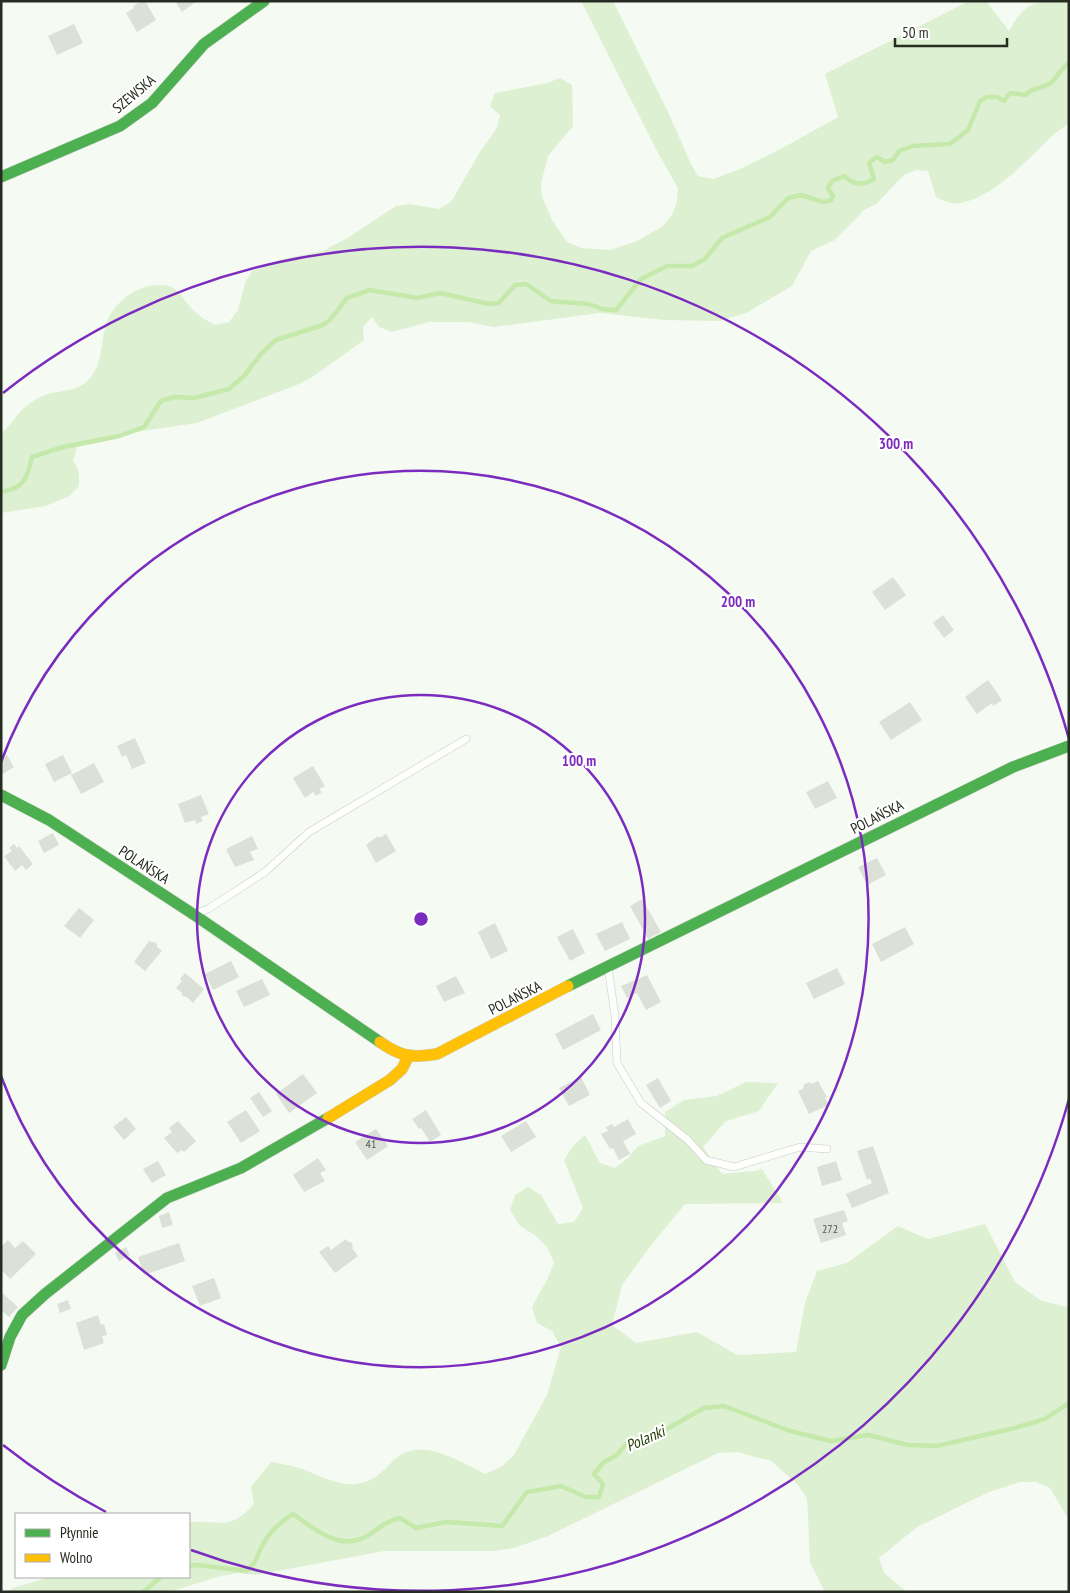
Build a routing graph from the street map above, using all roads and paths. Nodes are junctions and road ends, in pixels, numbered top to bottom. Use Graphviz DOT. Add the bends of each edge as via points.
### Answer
graph roads {
  1 [pos="264,1"];
  2 [pos="1,177"];
  3 [pos="466,739"];
  4 [pos="1069,746"];
  5 [pos="1,795"];
  6 [pos="193,914"];
  7 [pos="608,966"];
  8 [pos="409,1055"];
  9 [pos="827,1149"];
  10 [pos="1,1365"];
  1 -- 2 [label="street, SZEWSKA" via="204,44 152,102 120,126"];
  3 -- 6 [label="lane" via="309,832 265,872"];
  4 -- 7 [label="street, POLAŃSKA" via="1014,767"];
  5 -- 6 [label="street, POLAŃSKA" via="48,820"];
  6 -- 8 [label="street, POLAŃSKA" via="394,1052"];
  7 -- 8 [label="street, POLAŃSKA" via="437,1054"];
  7 -- 9 [label="lane" via="617,1063 641,1103 688,1140 706,1160 734,1167 800,1147"];
  8 -- 10 [label="street" via="402,1069 390,1080 306,1132 241,1168 167,1198 45,1294 22,1316 10,1337"];
}
